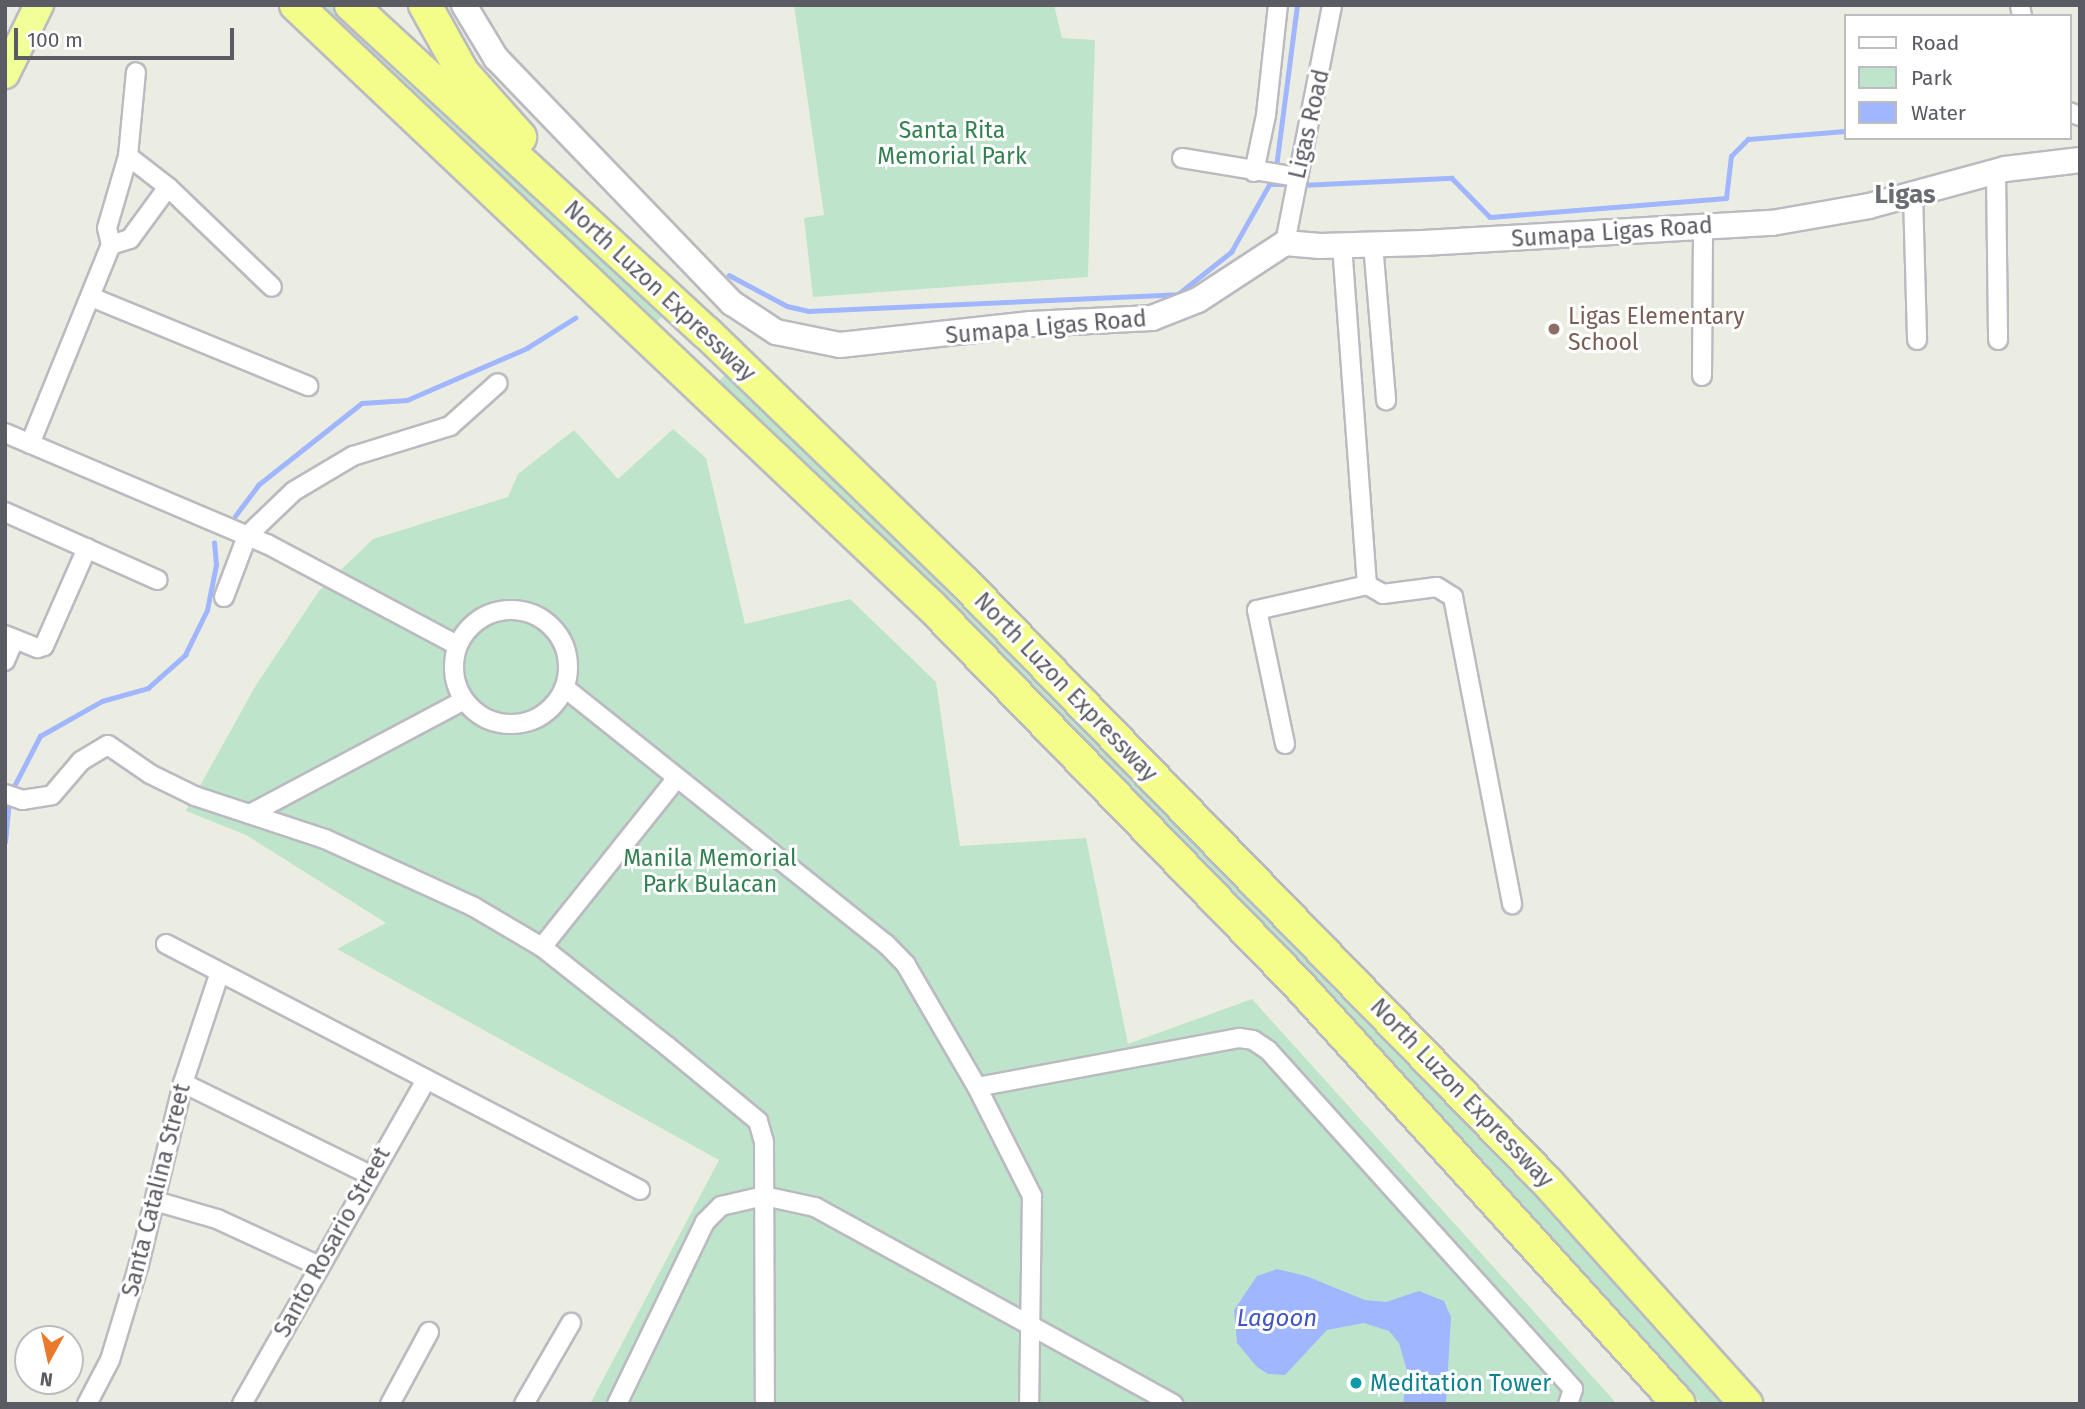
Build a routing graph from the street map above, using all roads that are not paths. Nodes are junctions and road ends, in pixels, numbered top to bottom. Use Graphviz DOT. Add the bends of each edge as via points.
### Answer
graph roads {
  1 [pos="39,5"];
  2 [pos="296,5"];
  3 [pos="351,5"];
  4 [pos="425,5"];
  5 [pos="464,5"];
  6 [pos="1278,5"];
  7 [pos="1332,5"];
  8 [pos="136,72"];
  9 [pos="5,74"];
  10 [pos="128,156"];
  11 [pos="1182,158"];
  12 [pos="2080,160"];
  13 [pos="1996,171"];
  14 [pos="1260,172"];
  15 [pos="1292,177"];
  16 [pos="168,187"];
  17 [pos="1913,194"];
  18 [pos="558,196"];
  19 [pos="1703,225"];
  20 [pos="1285,243"];
  21 [pos="111,244"];
  22 [pos="1373,244"];
  23 [pos="1342,246"];
  24 [pos="272,287"];
  25 [pos="91,297"];
  26 [pos="1917,340"];
  27 [pos="1998,340"];
  28 [pos="1702,376"];
  29 [pos="498,383"];
  30 [pos="307,386"];
  31 [pos="1386,400"];
  32 [pos="5,433"];
  33 [pos="30,444"];
  34 [pos="5,512"];
  35 [pos="247,536"];
  36 [pos="87,548"];
  37 [pos="158,580"];
  38 [pos="1367,584"];
  39 [pos="224,597"];
  40 [pos="10,638"];
  41 [pos="457,645"];
  42 [pos="5,662"];
  43 [pos="565,688"];
  44 [pos="464,700"];
  45 [pos="1284,744"];
  46 [pos="677,778"];
  47 [pos="14,797"];
  48 [pos="250,814"];
  49 [pos="1512,904"];
  50 [pos="166,944"];
  51 [pos="542,947"];
  52 [pos="219,975"];
  53 [pos="425,1082"];
  54 [pos="183,1083"];
  55 [pos="977,1087"];
  56 [pos="368,1174"];
  57 [pos="640,1190"];
  58 [pos="764,1196"];
  59 [pos="155,1201"];
  60 [pos="317,1265"];
  61 [pos="571,1323"];
  62 [pos="1029,1324"];
  63 [pos="429,1332"];
  64 [pos="87,1404"];
  65 [pos="242,1404"];
  66 [pos="390,1404"];
  67 [pos="524,1404"];
  68 [pos="617,1404"];
  69 [pos="765,1404"];
  70 [pos="1029,1404"];
  71 [pos="1174,1404"];
  72 [pos="1568,1404"];
  73 [pos="1679,1404"];
  74 [pos="1745,1404"];
  1 -- 9 [label="highway"];
  2 -- 73 [label="highway, North Luzon Expressway" via="932,607 1297,983"];
  3 -- 18 [label="highway, North Luzon Expressway"];
  4 -- 18 [label="highway" via="463,73 543,162"];
  5 -- 20 [label="main road, Sumapa Ligas Road" via="496,58 732,303 776,331 803,341 840,345 892,342 1031,324 1152,318 1198,300"];
  6 -- 14 [label="street"];
  7 -- 15 [label="street, Ligas Road"];
  8 -- 10 [label="street"];
  10 -- 16 [label="street"];
  10 -- 21 [label="street" via="107,228"];
  11 -- 14 [label="street"];
  12 -- 13 [label="main road, Sumapa Ligas Road"];
  13 -- 17 [label="main road, Sumapa Ligas Road"];
  13 -- 27 [label="street"];
  14 -- 15 [label="street"];
  15 -- 20 [label="street, Ligas Road"];
  16 -- 21 [label="street" via="130,239"];
  16 -- 24 [label="street"];
  17 -- 19 [label="main road, Sumapa Ligas Road" via="1772,223"];
  17 -- 26 [label="street"];
  18 -- 74 [label="highway, North Luzon Expressway" via="963,581 1548,1183"];
  19 -- 22 [label="main road, Sumapa Ligas Road"];
  19 -- 28 [label="street"];
  20 -- 23 [label="main road, Sumapa Ligas Road"];
  21 -- 25 [label="street"];
  22 -- 23 [label="main road, Sumapa Ligas Road"];
  22 -- 31 [label="street"];
  23 -- 38 [label="street"];
  25 -- 30 [label="street"];
  25 -- 33 [label="street"];
  29 -- 35 [label="street" via="450,426 353,456 294,491"];
  32 -- 33 [label="street"];
  33 -- 35 [label="street"];
  34 -- 36 [label="street"];
  35 -- 39 [label="street"];
  35 -- 41 [label="street" via="328,573"];
  36 -- 37 [label="street"];
  36 -- 40 [label="street" via="44,646 37,648"];
  38 -- 45 [label="street" via="1256,610"];
  38 -- 49 [label="street" via="1383,594 1437,587 1453,597"];
  40 -- 42 [label="street"];
  41 -- 43 [label="street" via="467,629 491,613 520,609 539,616 565,644 569,659"];
  41 -- 44 [label="street" via="456,683"];
  43 -- 44 [label="street" via="543,715 527,722 492,721"];
  43 -- 46 [label="street"];
  44 -- 48 [label="street"];
  46 -- 51 [label="street"];
  46 -- 55 [label="street" via="896,954"];
  47 -- 48 [label="street" via="51,796 81,761 108,745 150,774 195,796"];
  48 -- 51 [label="street" via="406,873"];
  50 -- 52 [label="street"];
  51 -- 58 [label="street" via="758,1121 764,1142"];
  52 -- 53 [label="street"];
  52 -- 54 [label="street, Santa Catalina Street"];
  53 -- 56 [label="street, Santo Rosario Street"];
  53 -- 57 [label="street"];
  54 -- 56 [label="street"];
  54 -- 59 [label="street, Santa Catalina Street"];
  55 -- 62 [label="street" via="1032,1196"];
  55 -- 72 [label="street" via="1239,1038 1254,1040 1268,1049 1573,1389"];
  56 -- 60 [label="street, Santo Rosario Street"];
  58 -- 62 [label="street" via="815,1207"];
  58 -- 68 [label="street" via="720,1206 705,1222"];
  58 -- 69 [label="street"];
  59 -- 60 [label="street" via="217,1219"];
  59 -- 64 [label="street, Santa Catalina Street" via="110,1360"];
  60 -- 65 [label="street, Santo Rosario Street"];
  61 -- 67 [label="street"];
  62 -- 70 [label="street"];
  62 -- 71 [label="street"];
  63 -- 66 [label="street"];
}
